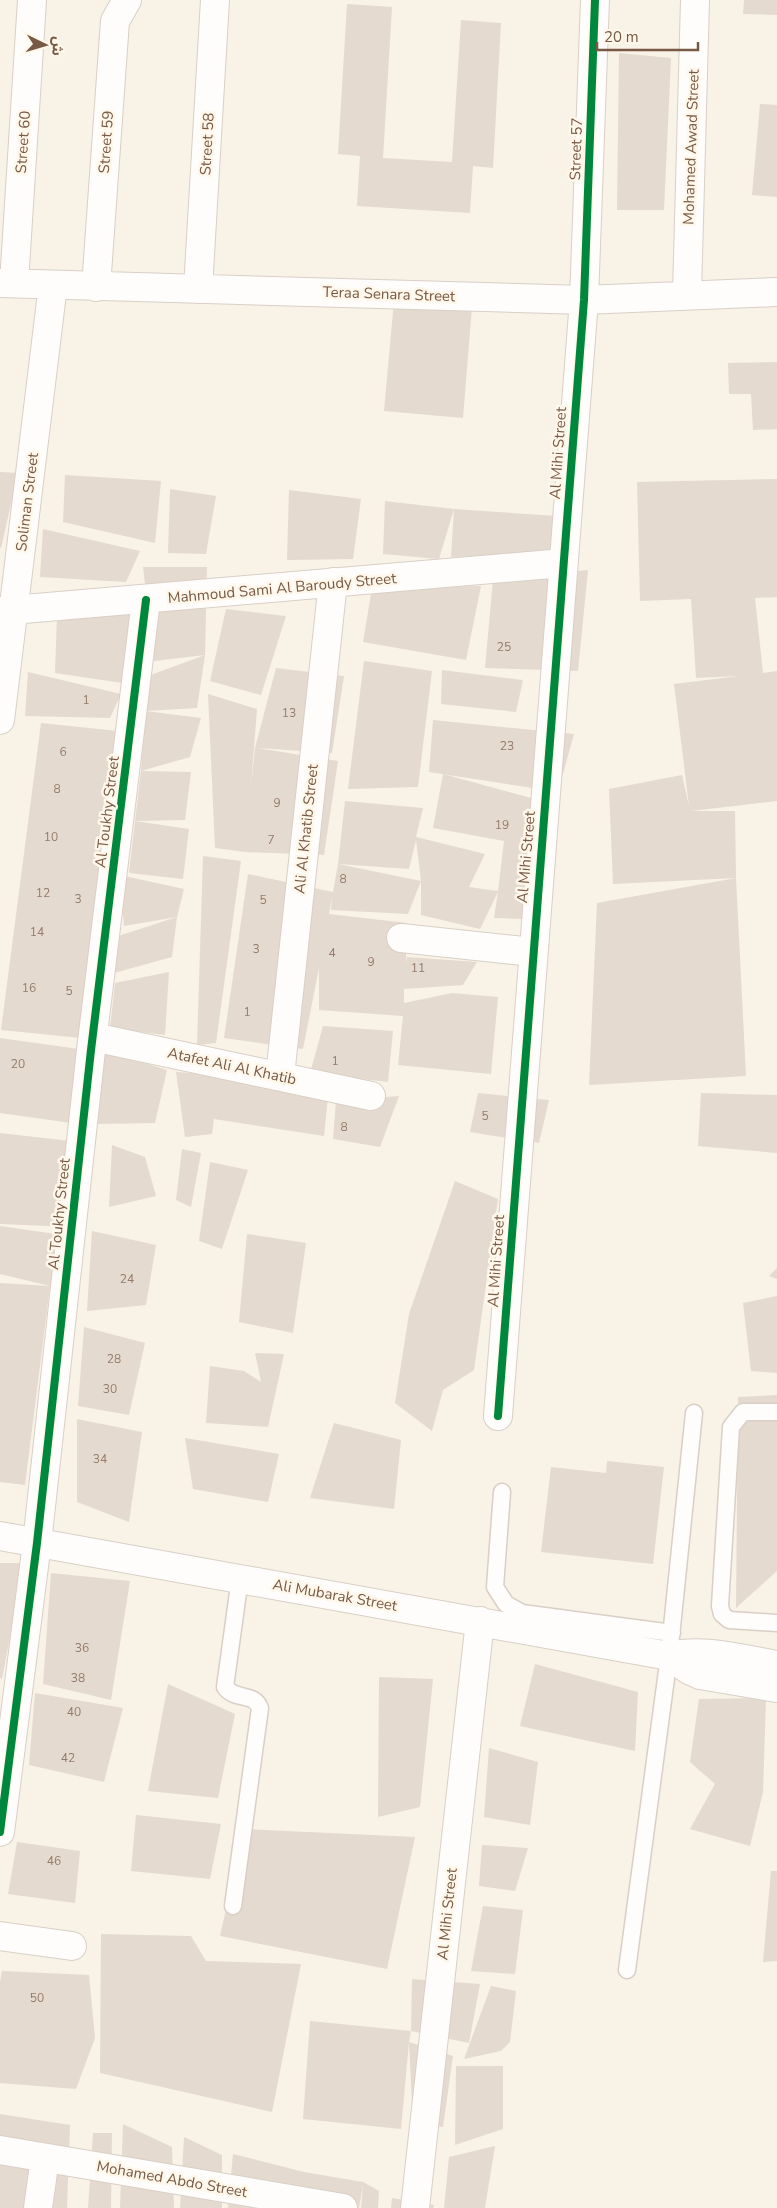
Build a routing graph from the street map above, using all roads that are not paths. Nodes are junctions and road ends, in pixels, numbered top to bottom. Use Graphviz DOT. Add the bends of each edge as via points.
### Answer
graph roads {
  1 [pos="32,0"];
  2 [pos="126,0"];
  3 [pos="215,0"];
  4 [pos="595,0"];
  5 [pos="695,0"];
  6 [pos="7,283"];
  7 [pos="53,285"];
  8 [pos="96,287"];
  9 [pos="198,289"];
  10 [pos="777,292"];
  11 [pos="687,294"];
  12 [pos="584,300"];
  13 [pos="563,564"];
  14 [pos="332,582"];
  15 [pos="146,600"];
  16 [pos="7,611"];
  17 [pos="0,720"];
  18 [pos="400,938"];
  19 [pos="533,952"];
  20 [pos="93,1037"];
  21 [pos="280,1076"];
  22 [pos="371,1096"];
  23 [pos="777,1412"];
  24 [pos="694,1413"];
  25 [pos="498,1416"];
  26 [pos="502,1492"];
  27 [pos="0,1536"];
  28 [pos="37,1543"];
  29 [pos="240,1578"];
  30 [pos="480,1621"];
  31 [pos="777,1623"];
  32 [pos="671,1644"];
  33 [pos="777,1665"];
  34 [pos="777,1688"];
  35 [pos="0,1832"];
  36 [pos="233,1906"];
  37 [pos="0,1936"];
  38 [pos="72,1946"];
  39 [pos="627,1970"];
  40 [pos="0,2150"];
  41 [pos="45,2158"];
  42 [pos="210,2197"];
  43 [pos="38,2208"];
  44 [pos="343,2208"];
  45 [pos="415,2208"];
  1 -- 6 [label="street, Street 60"];
  2 -- 8 [label="street, Street 59" via="115,21"];
  3 -- 9 [label="street, Street 58"];
  4 -- 12 [label="street, Street 57"];
  5 -- 11 [label="street, Mohamed Awad Street"];
  6 -- 7 [label="street, Teraa Senara Street"];
  7 -- 8 [label="street, Teraa Senara Street"];
  7 -- 16 [label="street, Soliman Street"];
  8 -- 9 [label="street, Teraa Senara Street"];
  9 -- 12 [label="street, Teraa Senara Street"];
  10 -- 11 [label="street, Teraa Senara Street"];
  11 -- 12 [label="street, Teraa Senara Street"];
  12 -- 13 [label="street, Al Mihi Street"];
  13 -- 14 [label="street, Mahmoud Sami Al Baroudy Street"];
  13 -- 19 [label="street, Al Mihi Street"];
  14 -- 15 [label="street, Mahmoud Sami Al Baroudy Street"];
  14 -- 21 [label="street, Ali Al Khatib Street"];
  15 -- 16 [label="street, Mahmoud Sami Al Baroudy Street"];
  15 -- 20 [label="street, Al Toukhy Street"];
  16 -- 17 [label="street, Soliman Street"];
  18 -- 19 [label="street"];
  19 -- 25 [label="street, Al Mihi Street"];
  20 -- 21 [label="street, Atafet Ali Al Khatib"];
  20 -- 28 [label="street, Al Toukhy Street"];
  21 -- 22 [label="street, Atafet Ali Al Khatib"];
  23 -- 31 [label="lane" via="743,1412 731,1427 720,1606 722,1614 729,1620"];
  24 -- 32 [label="lane"];
  26 -- 32 [label="lane" via="495,1587 506,1604 522,1613"];
  27 -- 28 [label="street, Ali Mubarak Street"];
  28 -- 29 [label="street, Ali Mubarak Street"];
  28 -- 35 [label="street, Al Toukhy Street"];
  29 -- 30 [label="street, Ali Mubarak Street"];
  29 -- 36 [label="lane" via="225,1687 236,1696 258,1702 260,1708"];
  30 -- 32 [label="street, Ali Mubarak Street"];
  30 -- 45 [label="street, Al Mihi Street"];
  32 -- 33 [label="street, Ali Mubarak Street"];
  32 -- 34 [label="street, Ali Mubarak Street" via="689,1670 700,1675"];
  32 -- 39 [label="lane"];
  37 -- 38 [label="street"];
  40 -- 41 [label="street, Mohamed Abdo Street"];
  41 -- 42 [label="street, Mohamed Abdo Street"];
  41 -- 43 [label="street"];
  42 -- 44 [label="street, Mohamed Abdo Street"];
}
